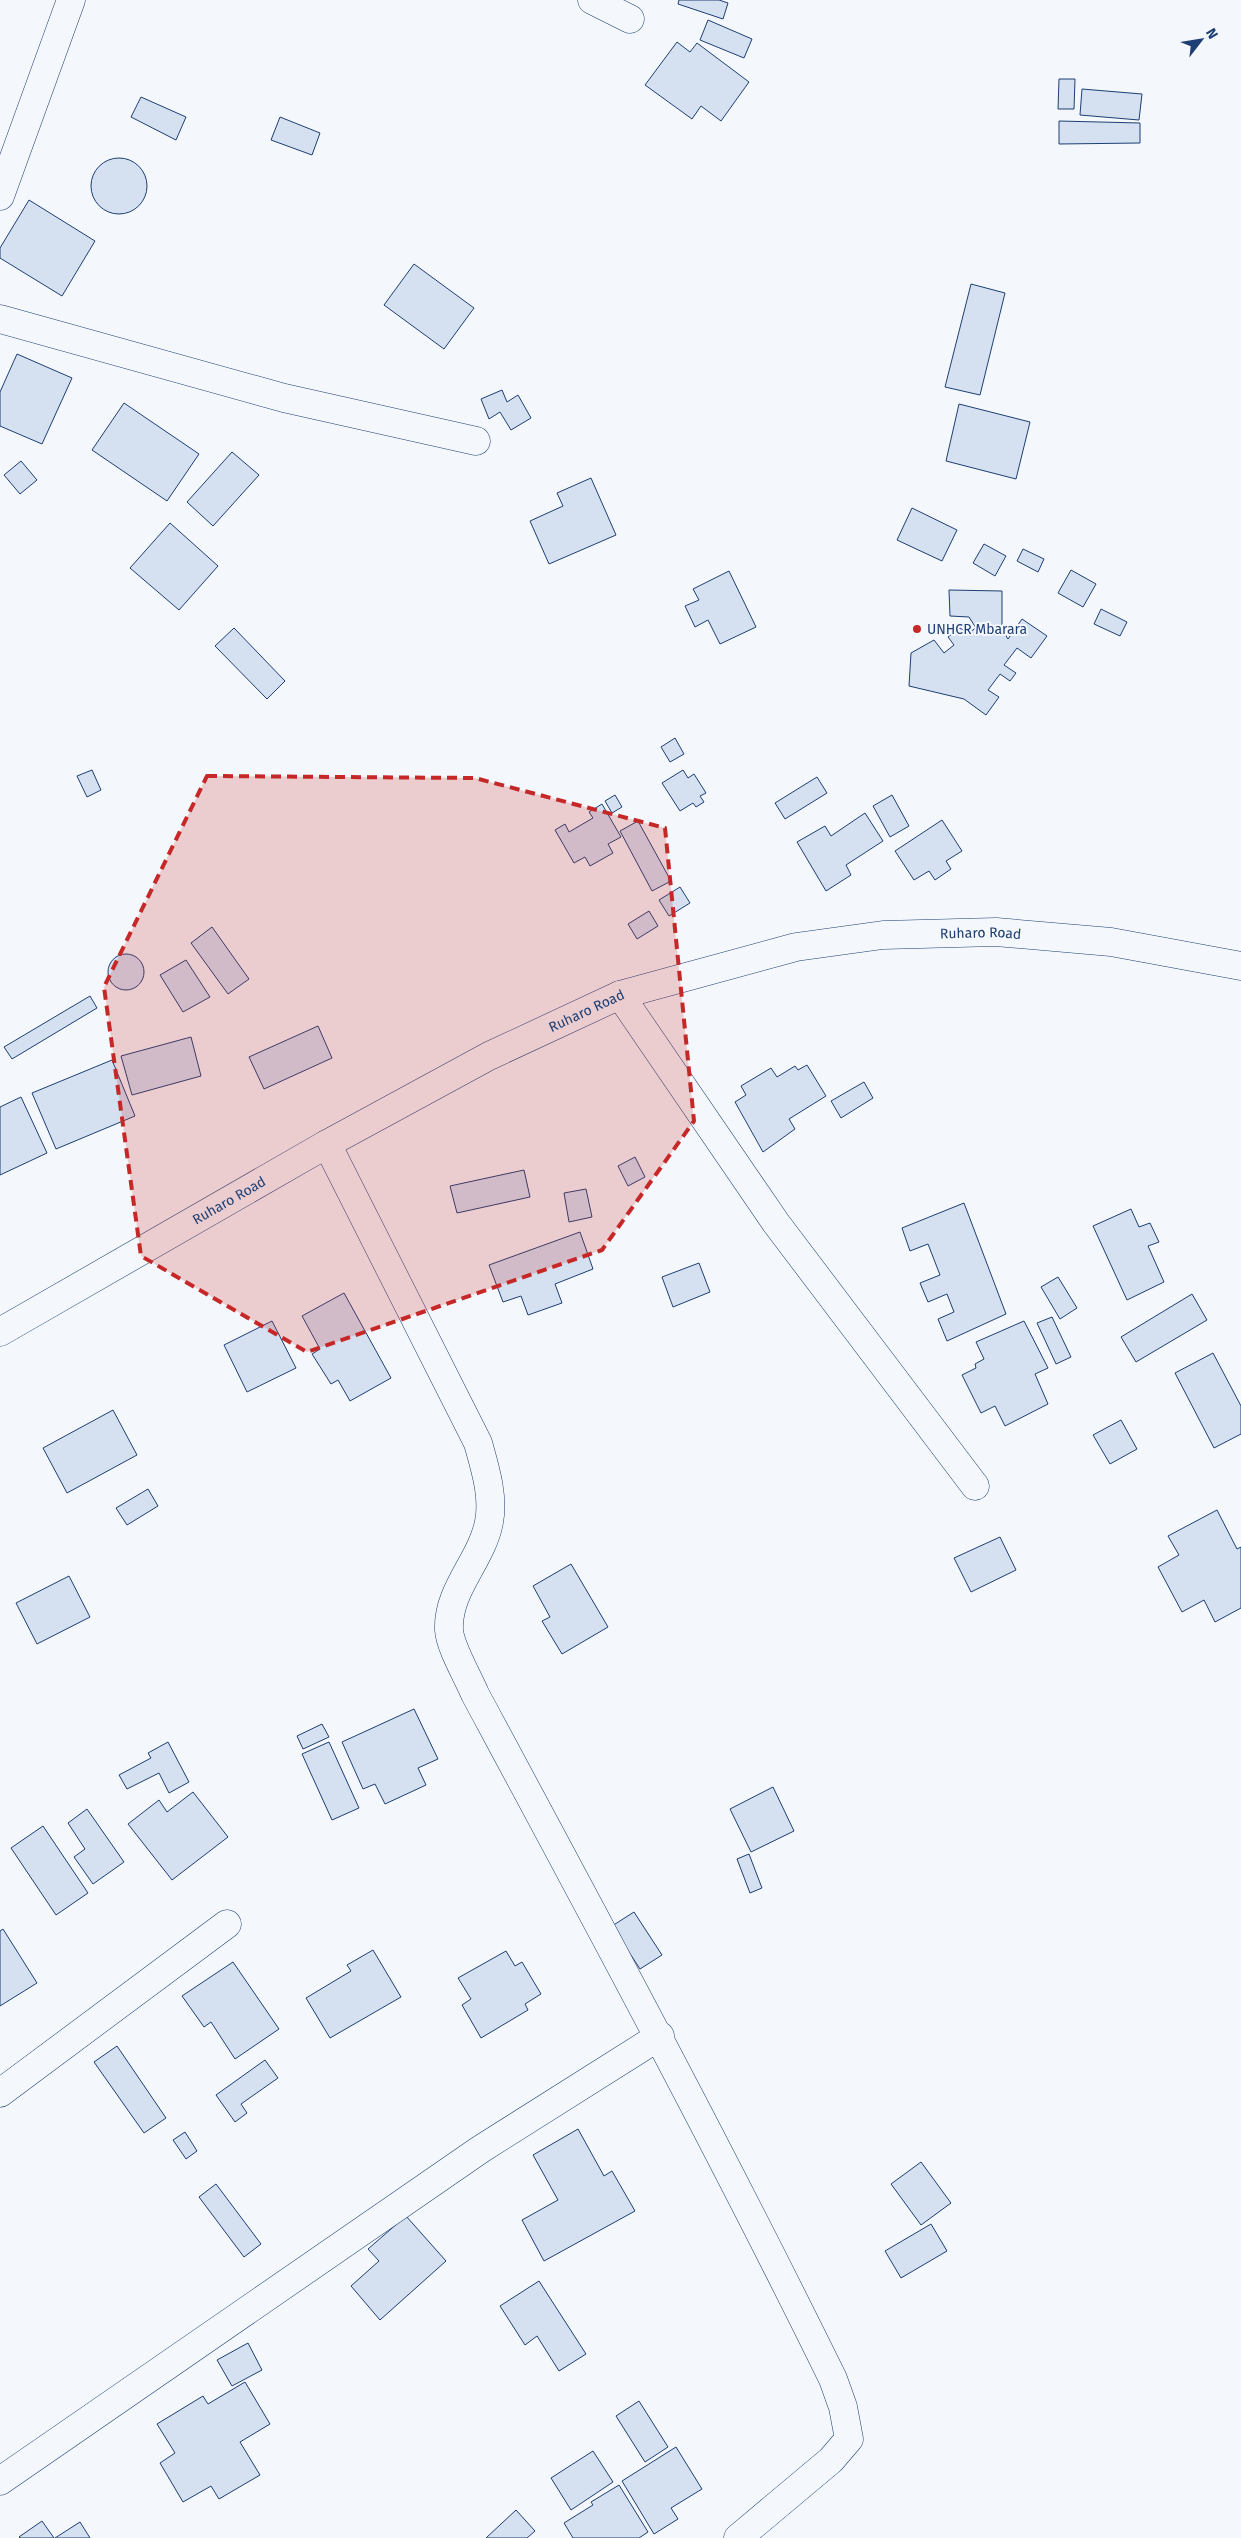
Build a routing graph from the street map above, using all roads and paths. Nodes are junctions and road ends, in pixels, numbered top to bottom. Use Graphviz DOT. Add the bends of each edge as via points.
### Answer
graph roads {
  1 [pos="592,0"];
  2 [pos="66,2"];
  3 [pos="630,19"];
  4 [pos="0,196"];
  5 [pos="0,319"];
  6 [pos="476,441"];
  7 [pos="1241,966"];
  8 [pos="620,995"];
  9 [pos="326,1144"];
  10 [pos="0,1332"];
  11 [pos="975,1486"];
  12 [pos="226,1924"];
  13 [pos="660,2036"];
  14 [pos="0,2093"];
  15 [pos="0,2481"];
  16 [pos="738,2538"];
  1 -- 3 [label="street"];
  2 -- 4 [label="street"];
  5 -- 6 [label="street" via="284,398"];
  7 -- 8 [label="street, Ruharo Road" via="1111,942 996,932 882,935 796,947"];
  8 -- 9 [label="street, Ruharo Road" via="489,1056"];
  8 -- 11 [label="street" via="776,1223"];
  9 -- 10 [label="street, Ruharo Road"];
  9 -- 13 [label="street" via="478,1443 488,1478 489,1522 453,1601 449,1632 475,1694"];
  12 -- 14 [label="street"];
  13 -- 15 [label="street" via="481,2149"];
  13 -- 16 [label="street" via="833,2378 849,2439 831,2460"];
}
